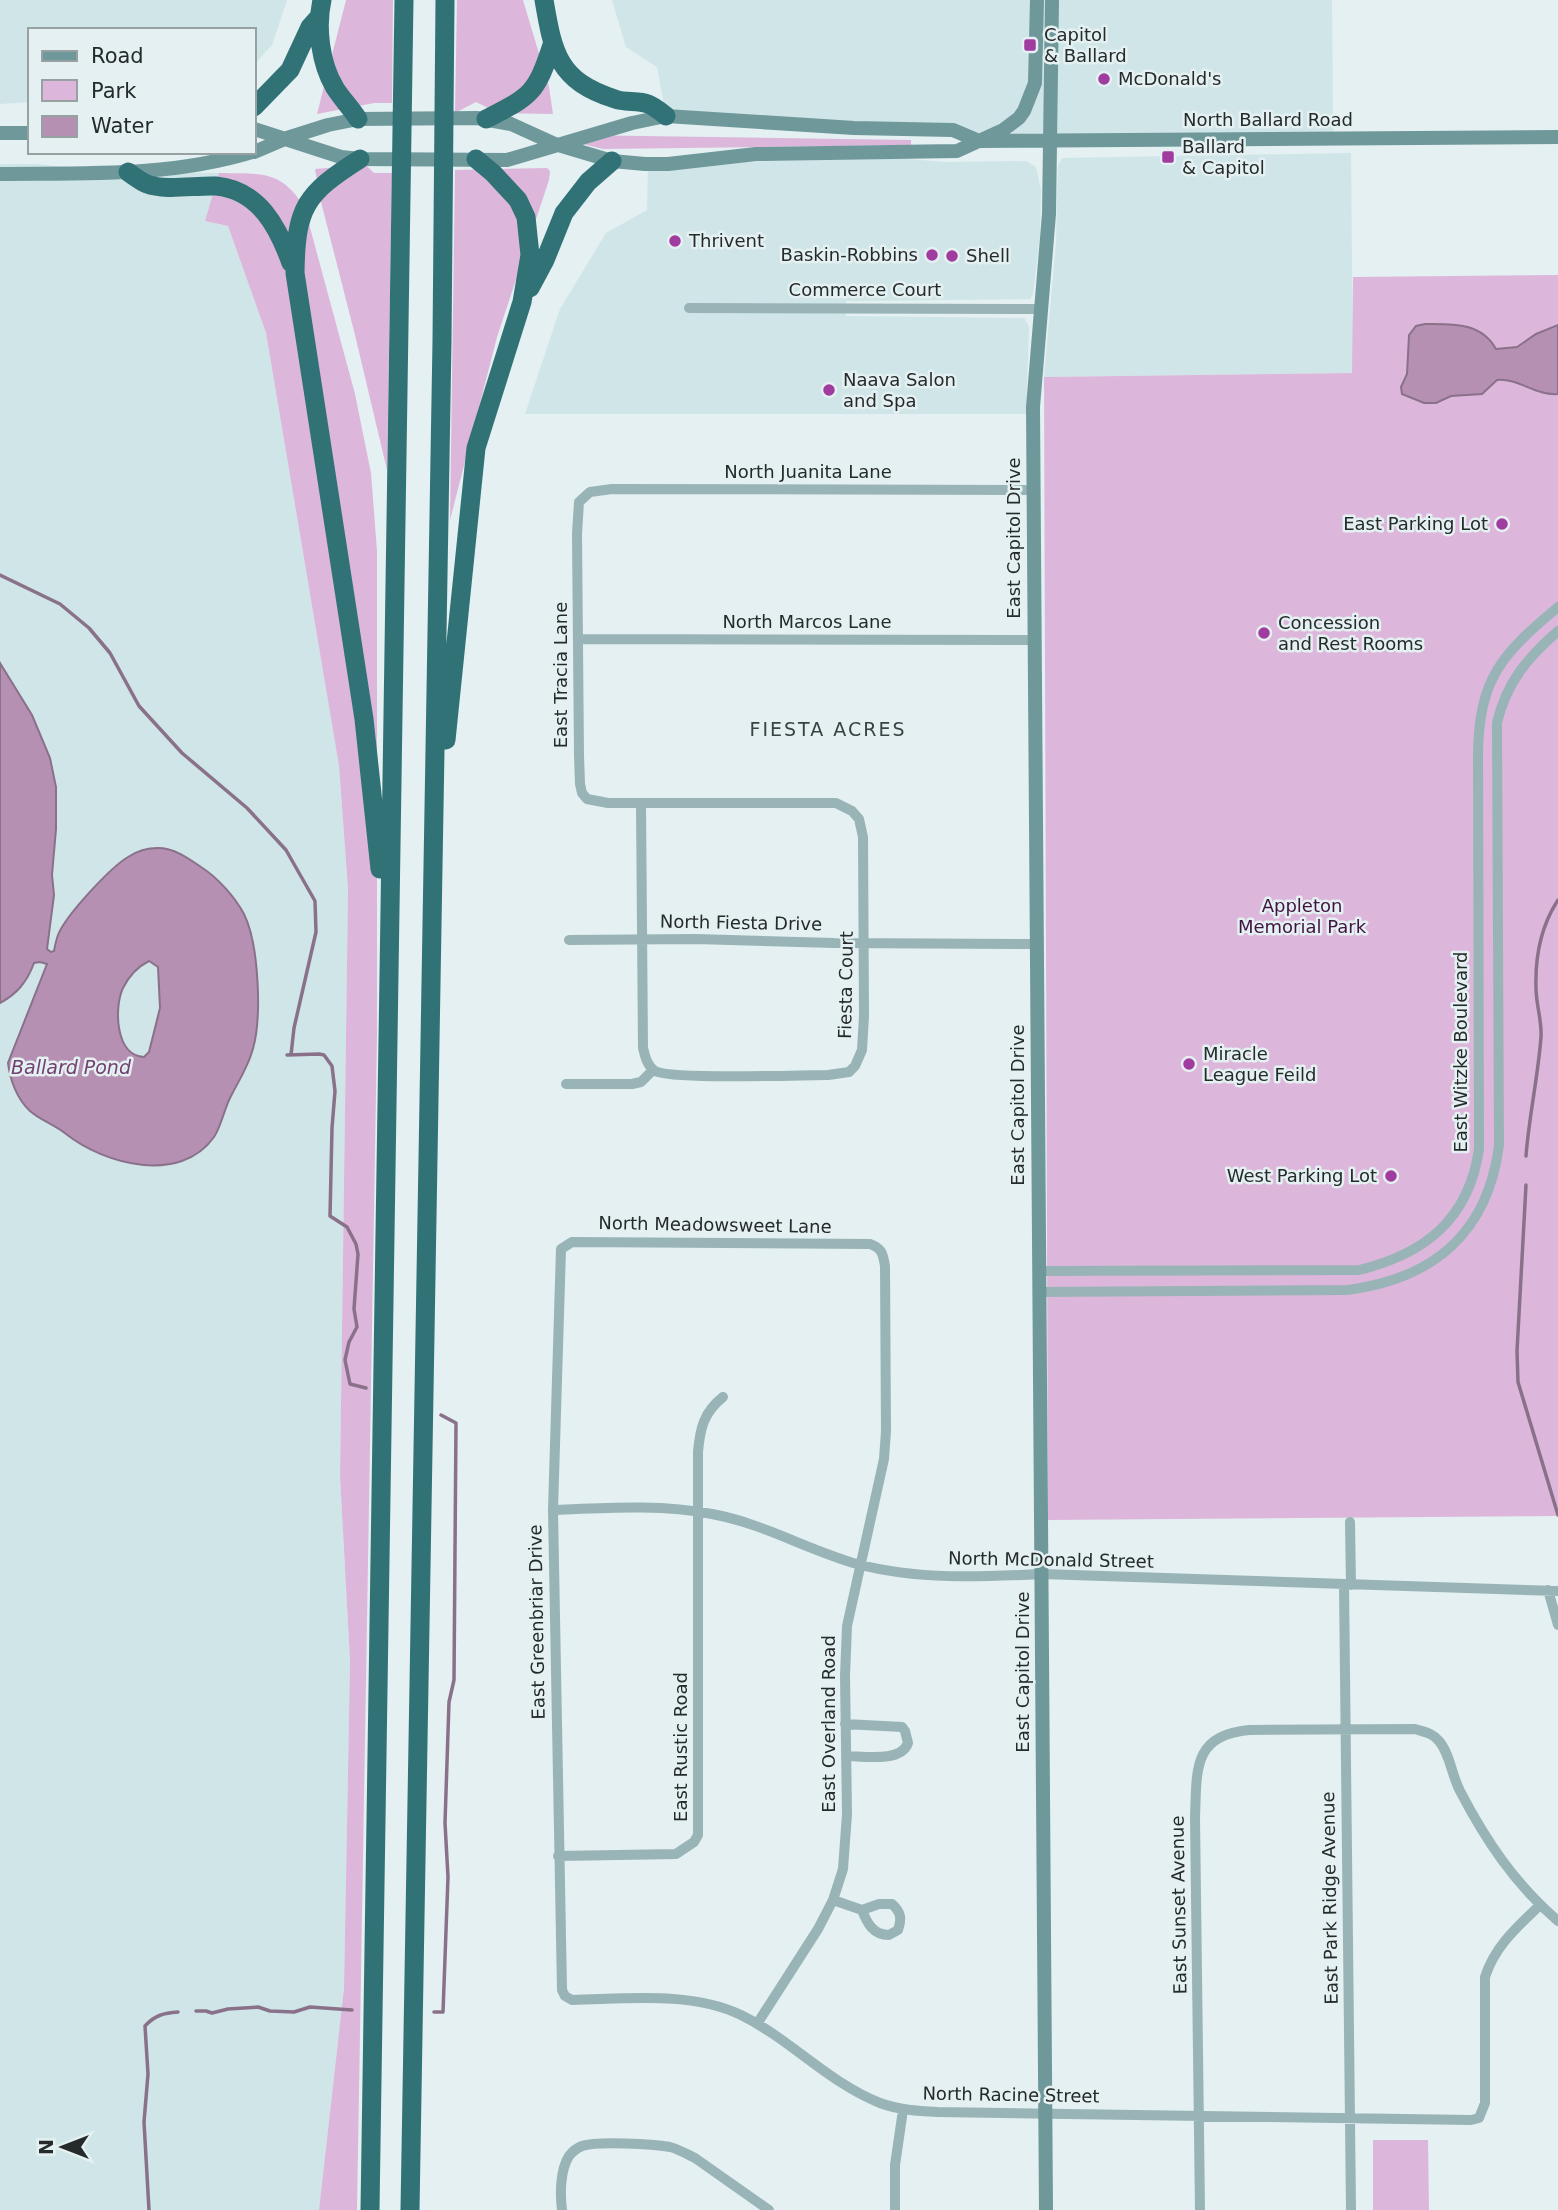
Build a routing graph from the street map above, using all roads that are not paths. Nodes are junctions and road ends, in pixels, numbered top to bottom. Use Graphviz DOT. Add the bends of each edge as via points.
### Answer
graph roads {
  1 [pos="404,0"];
  2 [pos="445,0"];
  3 [pos="544,0"];
  4 [pos="1037,0"];
  5 [pos="1052,0"];
  6 [pos="320,9"];
  7 [pos="552,45"];
  8 [pos="256,105"];
  9 [pos="666,116"];
  10 [pos="481,118"];
  11 [pos="366,119"];
  12 [pos="256,130"];
  13 [pos="0,133"];
  14 [pos="28,133"];
  15 [pos="1558,137"];
  16 [pos="287,138"];
  17 [pos="979,141"];
  18 [pos="1049,141"];
  19 [pos="555,144"];
  20 [pos="256,151"];
  21 [pos="245,154"];
  22 [pos="367,159"];
  23 [pos="475,159"];
  24 [pos="612,161"];
  25 [pos="128,173"];
  26 [pos="0,174"];
  27 [pos="295,273"];
  28 [pos="522,302"];
  29 [pos="689,308"];
  30 [pos="1041,309"];
  31 [pos="1033,490"];
  32 [pos="584,496"];
  33 [pos="1558,607"];
  34 [pos="1558,631"];
  35 [pos="579,639"];
  36 [pos="1035,640"];
  37 [pos="641,804"];
  38 [pos="433,852"];
  39 [pos="642,939"];
  40 [pos="569,940"];
  41 [pos="864,943"];
  42 [pos="1037,944"];
  43 [pos="389,984"];
  44 [pos="653,1070"];
  45 [pos="566,1084"];
  46 [pos="870,1244"];
  47 [pos="561,1249"];
  48 [pos="1038,1271"];
  49 [pos="1039,1292"];
  50 [pos="723,1397"];
  51 [pos="553,1510"];
  52 [pos="698,1511"];
  53 [pos="1350,1522"];
  54 [pos="859,1564"];
  55 [pos="1042,1574"];
  56 [pos="1347,1585"];
  57 [pos="1553,1590"];
  58 [pos="1558,1625"];
  59 [pos="845,1724"];
  60 [pos="1346,1729"];
  61 [pos="846,1756"];
  62 [pos="558,1856"];
  63 [pos="833,1900"];
  64 [pos="1539,1905"];
  65 [pos="862,1910"];
  66 [pos="1558,1921"];
  67 [pos="564,1995"];
  68 [pos="757,2024"];
  69 [pos="903,2109"];
  70 [pos="1044,2113"];
  71 [pos="1200,2115"];
  72 [pos="1350,2118"];
  73 [pos="370,2210"];
  74 [pos="410,2210"];
  75 [pos="562,2210"];
  76 [pos="769,2210"];
  77 [pos="895,2210"];
  78 [pos="1045,2210"];
  79 [pos="1200,2210"];
  80 [pos="1351,2210"];
  1 -- 43 [label="highway"];
  2 -- 38 [label="highway"];
  3 -- 7 [label="highway"];
  4 -- 17 [label="main road" via="1035,83 1030,99 1012,124"];
  5 -- 18 [label="main road, East Capitol Drive"];
  6 -- 8 [label="highway" via="290,70"];
  6 -- 11 [label="highway" via="329,76"];
  7 -- 9 [label="highway" via="572,76 597,92 616,100 647,103"];
  7 -- 10 [label="highway" via="532,91"];
  9 -- 17 [label="main road, North Ballard Road" via="953,130"];
  9 -- 19 [label="main road, North Ballard Road"];
  10 -- 11 [label="main road, North Ballard Road"];
  10 -- 19 [label="main road, North Ballard Road" via="511,124"];
  11 -- 16 [label="main road, North Ballard Road"];
  12 -- 16 [label="main road, North Ballard Road"];
  13 -- 14 [label="main road"];
  15 -- 18 [label="main road, North Ballard Road"];
  16 -- 20 [label="main road, North Ballard Road"];
  16 -- 22 [label="main road, North Ballard Road" via="341,157"];
  17 -- 18 [label="main road, North Ballard Road"];
  17 -- 24 [label="main road, North Ballard Road" via="957,151 756,154 668,164"];
  18 -- 30 [label="main road, East Capitol Drive"];
  19 -- 23 [label="main road, North Ballard Road" via="514,159"];
  19 -- 24 [label="main road, North Ballard Road"];
  21 -- 25 [label="main road, North Ballard Road" via="191,167"];
  22 -- 23 [label="main road, North Ballard Road"];
  22 -- 27 [label="highway" via="329,179 305,205 297,229"];
  23 -- 28 [label="highway" via="510,190 526,216 530,255"];
  24 -- 28 [label="highway" via="564,213"];
  25 -- 26 [label="main road, North Ballard Road"];
  25 -- 27 [label="highway" via="148,185 216,186 237,191 257,204 276,226"];
  27 -- 43 [label="highway" via="364,719 379,850 381,948"];
  28 -- 38 [label="highway" via="476,448 443,798"];
  29 -- 30 [label="street, Commerce Court"];
  30 -- 31 [label="main road, East Capitol Drive" via="1032,407"];
  31 -- 32 [label="street, North Juanita Lane" via="599,489"];
  31 -- 36 [label="main road, East Capitol Drive"];
  32 -- 35 [label="street, East Tracia Lane" via="579,502 578,522"];
  33 -- 48 [label="street, East Witzke Boulevard" via="1500,663 1481,712 1479,1149 1474,1177 1452,1218 1406,1256 1359,1270"];
  34 -- 49 [label="street, East Witzke Boulevard" via="1519,670 1497,723 1499,1145 1486,1196 1460,1238 1415,1272 1378,1286 1347,1290"];
  35 -- 36 [label="street, North Marcos Lane"];
  35 -- 37 [label="street, East Tracia Lane" via="582,793 594,802"];
  36 -- 42 [label="main road, East Capitol Drive"];
  37 -- 39 [label="street"];
  37 -- 41 [label="street, Fiesta Court" via="836,803 852,810 863,837"];
  38 -- 74 [label="highway"];
  39 -- 40 [label="street, North Fiesta Drive"];
  39 -- 41 [label="street, North Fiesta Drive"];
  39 -- 44 [label="street" via="643,1048"];
  41 -- 42 [label="street, North Fiesta Drive"];
  41 -- 44 [label="street, Fiesta Court" via="862,1050 849,1072 702,1075"];
  42 -- 48 [label="main road, East Capitol Drive"];
  43 -- 73 [label="highway"];
  44 -- 45 [label="street" via="632,1084"];
  46 -- 47 [label="street, North Meadowsweet Lane" via="586,1241"];
  46 -- 54 [label="street, East Overland Road" via="881,1250 885,1266 886,1431 884,1459"];
  47 -- 51 [label="street, East Greenbriar Drive"];
  48 -- 49 [label="main road, East Capitol Drive"];
  49 -- 55 [label="main road, East Capitol Drive"];
  50 -- 52 [label="street, East Rustic Road" via="702,1423"];
  51 -- 52 [label="street, North McDonald Street"];
  51 -- 62 [label="street, East Greenbriar Drive"];
  52 -- 54 [label="street, North McDonald Street"];
  52 -- 62 [label="street, East Rustic Road" via="698,1835 685,1850 668,1855"];
  53 -- 56 [label="street, East Park Ridge Avenue"];
  54 -- 55 [label="street, North McDonald Street" via="923,1574"];
  54 -- 59 [label="street, East Overland Road" via="845,1639"];
  55 -- 56 [label="street, North McDonald Street"];
  55 -- 70 [label="main road, East Capitol Drive"];
  56 -- 57 [label="street, North McDonald Street"];
  56 -- 60 [label="street, East Park Ridge Avenue"];
  57 -- 58 [label="street"];
  59 -- 61 [label="street, East Overland Road"];
  59 -- 61 [label="street" via="902,1727 908,1743 903,1752 893,1755"];
  60 -- 64 [label="street, East Sunset Avenue" via="1415,1729 1440,1742 1478,1826"];
  60 -- 71 [label="street, East Sunset Avenue" via="1232,1731 1213,1740 1199,1762 1195,1817"];
  60 -- 72 [label="street, East Park Ridge Avenue"];
  61 -- 63 [label="street, East Overland Road" via="845,1856"];
  62 -- 67 [label="street, East Greenbriar Drive"];
  63 -- 65 [label="street"];
  63 -- 68 [label="street, East Overland Road"];
  64 -- 66 [label="street, East Sunset Avenue"];
  64 -- 72 [label="street, North Racine Street" via="1498,1948 1485,1977 1486,2086 1479,2118"];
  67 -- 68 [label="street, North Racine Street" via="572,2000 700,2002"];
  68 -- 69 [label="street, North Racine Street" via="859,2092"];
  69 -- 70 [label="street, North Racine Street"];
  69 -- 77 [label="street" via="895,2165"];
  70 -- 71 [label="street, North Racine Street"];
  70 -- 78 [label="main road, East Capitol Drive"];
  71 -- 72 [label="street, North Racine Street"];
  71 -- 79 [label="street, East Sunset Avenue"];
  72 -- 80 [label="street, East Park Ridge Avenue"];
  75 -- 76 [label="street" via="562,2183 568,2158 575,2150 641,2145 670,2147 695,2158"];
}
